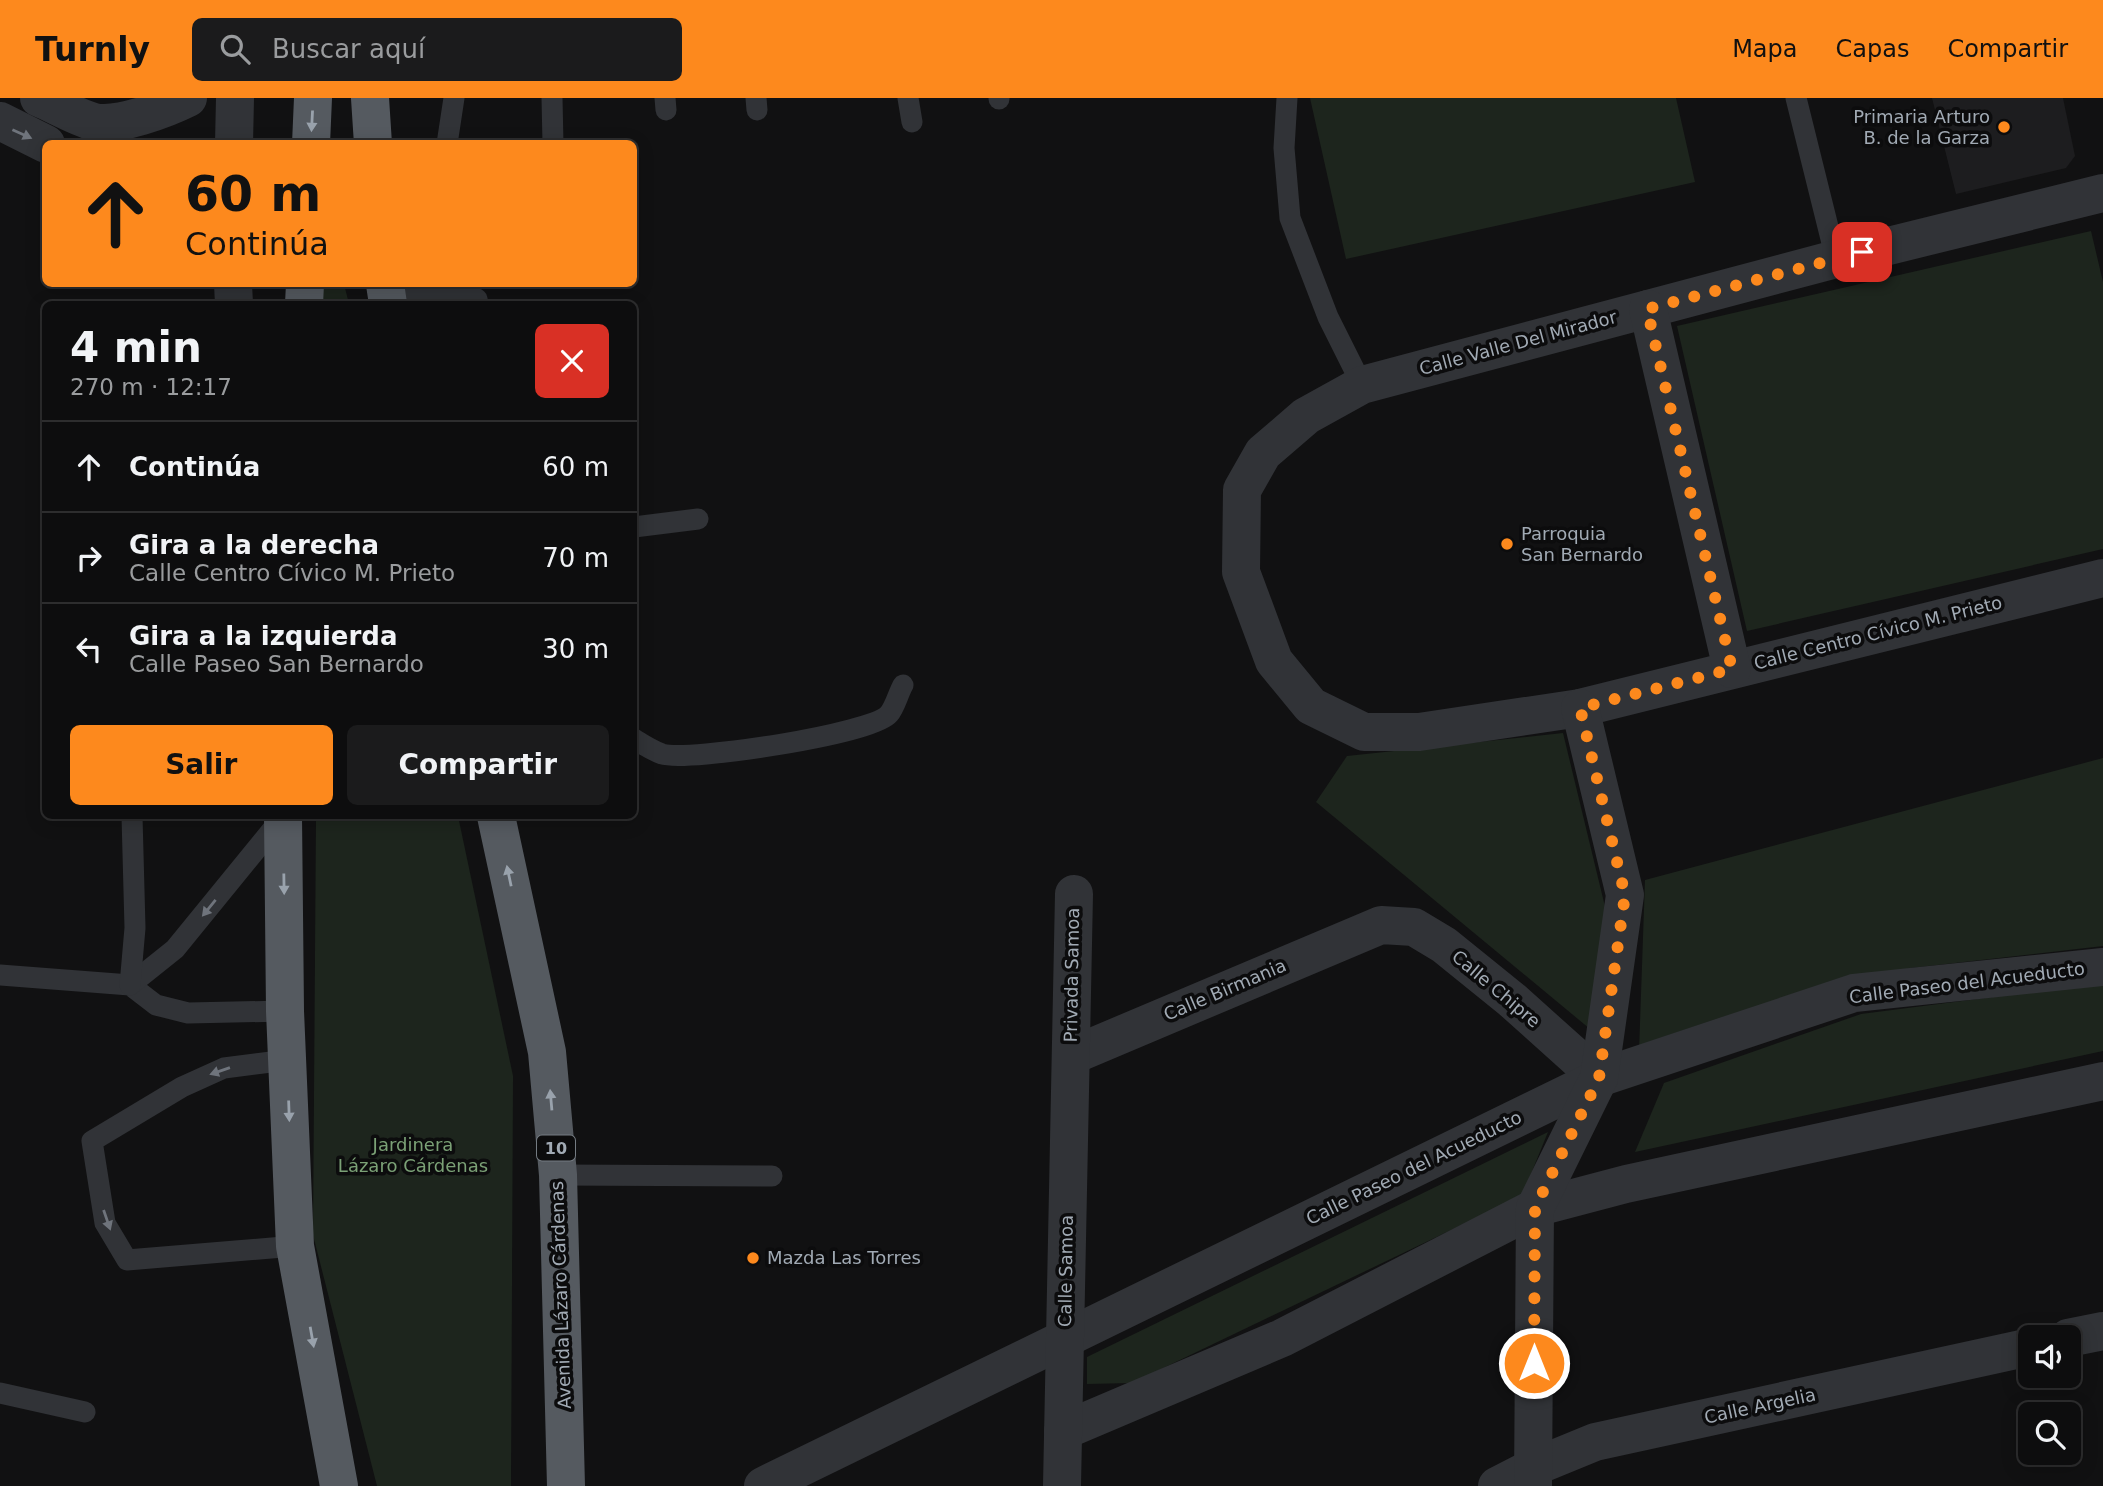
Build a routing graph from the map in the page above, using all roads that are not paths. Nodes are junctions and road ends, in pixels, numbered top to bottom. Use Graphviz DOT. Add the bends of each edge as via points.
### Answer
graph roads {
  1 [pos="39,98"];
  2 [pos="188,98"];
  3 [pos="235,98"];
  4 [pos="313,98"];
  5 [pos="454,98"];
  6 [pos="552,98"];
  7 [pos="908,98"];
  8 [pos="1287,98"];
  9 [pos="1796,98"];
  10 [pos="0,121"];
  11 [pos="912,122"];
  12 [pos="93,133"];
  13 [pos="234,140"];
  14 [pos="311,140"];
  15 [pos="448,140"];
  16 [pos="553,140"];
  17 [pos="42,142"];
  18 [pos="2103,193"];
  19 [pos="1836,259"];
  20 [pos="386,293"];
  21 [pos="477,301"];
  22 [pos="1647,309"];
  23 [pos="1362,385"];
  24 [pos="698,519"];
  25 [pos="637,527"];
  26 [pos="2103,578"];
  27 [pos="1732,669"];
  28 [pos="903,685"];
  29 [pos="1580,708"];
  30 [pos="1364,732"];
  31 [pos="637,741"];
  32 [pos="132,819"];
  33 [pos="281,819"];
  34 [pos="283,819"];
  35 [pos="497,819"];
  36 [pos="1074,894"];
  37 [pos="1381,925"];
  38 [pos="2103,967"];
  39 [pos="0,975"];
  40 [pos="130,985"];
  41 [pos="285,1011"];
  42 [pos="1071,1056"];
  43 [pos="287,1060"];
  44 [pos="1599,1078"];
  45 [pos="2103,1081"];
  46 [pos="558,1175"];
  47 [pos="772,1176"];
  48 [pos="1535,1208"];
  49 [pos="295,1246"];
  50 [pos="2103,1331"];
  51 [pos="2081,1335"];
  52 [pos="1065,1339"];
  53 [pos="2018,1350"];
  54 [pos="0,1393"];
  55 [pos="85,1412"];
  56 [pos="1063,1430"];
  57 [pos="1533,1476"];
  58 [pos="339,1486"];
  59 [pos="566,1486"];
  60 [pos="763,1486"];
  61 [pos="1062,1486"];
  62 [pos="1497,1486"];
  1 -- 12 [label="street"];
  2 -- 12 [label="street"];
  3 -- 13 [label="street"];
  4 -- 14 [label="highway, one-way"];
  5 -- 15 [label="lane"];
  6 -- 16 [label="lane"];
  7 -- 11 [label="lane"];
  8 -- 23 [label="lane" via="1284,148 1290,218 1328,317"];
  9 -- 19 [label="lane"];
  10 -- 17 [label="street, one-way"];
  18 -- 19 [label="street, Calle Valle Del Mirador"];
  19 -- 22 [label="street, Calle Valle Del Mirador"];
  20 -- 21 [label="lane"];
  22 -- 23 [label="street, Calle Valle Del Mirador"];
  22 -- 27 [label="street"];
  23 -- 30 [label="street, Calle Valle Del Mirador" via="1306,416 1262,453 1242,490 1241,572 1273,662 1311,706"];
  24 -- 25 [label="lane"];
  26 -- 27 [label="street, Calle Centro Cívico M. Prieto"];
  27 -- 29 [label="street, Calle Centro Cívico M. Prieto"];
  28 -- 31 [label="lane" via="888,715 864,728 832,735 704,755 663,754"];
  29 -- 30 [label="street, Calle Centro Cívico M. Prieto" via="1419,732"];
  29 -- 44 [label="street" via="1625,895"];
  32 -- 40 [label="lane" via="135,928"];
  33 -- 40 [label="lane, one-way" via="175,949"];
  34 -- 41 [label="highway, one-way"];
  46 -- 35 [label="highway, Avenida Lázaro Cárdenas / 10, one-way" via="547,1052"];
  36 -- 42 [label="street, Privada Samoa"];
  37 -- 42 [label="street, Calle Birmania"];
  37 -- 44 [label="street, Calle Chipre" via="1414,927 1444,945"];
  38 -- 44 [label="street, Calle Paseo del Acueducto" via="1854,993"];
  39 -- 40 [label="lane"];
  40 -- 41 [label="lane" via="156,1005 188,1013"];
  41 -- 43 [label="highway"];
  42 -- 52 [label="street, Calle Samoa"];
  43 -- 49 [label="highway, one-way"];
  43 -- 49 [label="lane, one-way" via="224,1068 182,1087 92,1141 105,1223 127,1260"];
  44 -- 48 [label="street"];
  44 -- 52 [label="street, Calle Paseo del Acueducto"];
  45 -- 48 [label="street" via="1626,1184"];
  46 -- 47 [label="lane"];
  46 -- 59 [label="highway, Avenida Lázaro Cárdenas / 10"];
  48 -- 56 [label="street" via="1282,1338"];
  48 -- 57 [label="street"];
  49 -- 58 [label="highway, one-way"];
  50 -- 51 [label="street"];
  52 -- 56 [label="street, Calle Samoa"];
  52 -- 60 [label="street, Calle Paseo del Acueducto"];
  53 -- 57 [label="street, Calle Argelia" via="1595,1442"];
  54 -- 55 [label="lane"];
  56 -- 61 [label="street, Calle Samoa"];
  57 -- 62 [label="street, Calle Argelia"];
}
